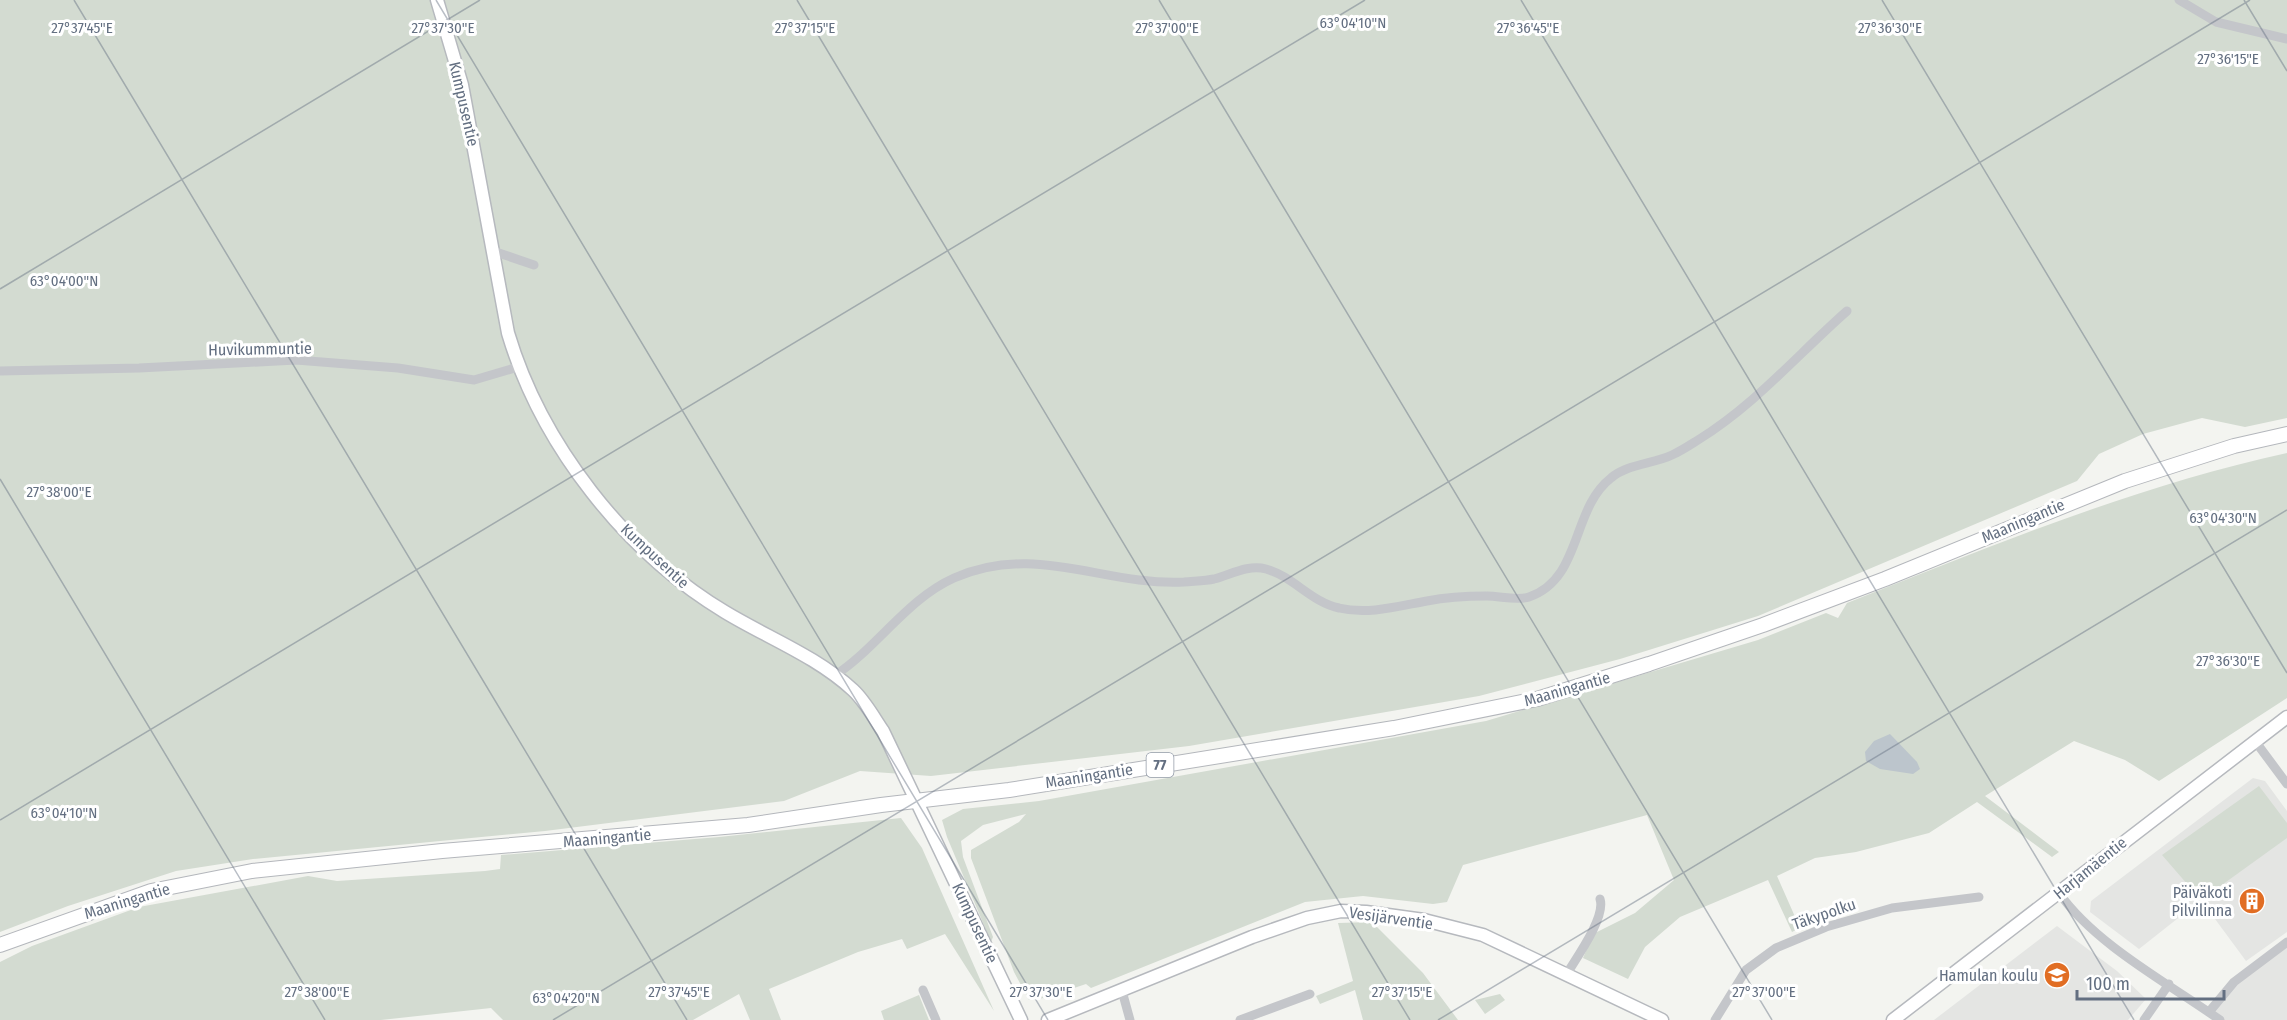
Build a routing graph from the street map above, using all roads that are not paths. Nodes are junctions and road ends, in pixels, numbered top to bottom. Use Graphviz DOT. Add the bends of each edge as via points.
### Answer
graph roads {
  1 [pos="437,0"];
  2 [pos="2179,0"];
  3 [pos="2287,39"];
  4 [pos="493,250"];
  5 [pos="534,264"];
  6 [pos="1847,311"];
  7 [pos="518,367"];
  8 [pos="0,371"];
  9 [pos="2287,435"];
  10 [pos="834,676"];
  11 [pos="2287,717"];
  12 [pos="2255,741"];
  13 [pos="2287,784"];
  14 [pos="918,800"];
  15 [pos="2059,893"];
  16 [pos="1978,897"];
  17 [pos="1600,899"];
  18 [pos="2287,942"];
  19 [pos="0,945"];
  20 [pos="1566,975"];
  21 [pos="2169,984"];
  22 [pos="923,990"];
  23 [pos="1122,991"];
  24 [pos="1310,994"];
  25 [pos="2209,1012"];
  26 [pos="936,1020"];
  27 [pos="1021,1020"];
  28 [pos="1048,1020"];
  29 [pos="1130,1020"];
  30 [pos="1240,1020"];
  31 [pos="1662,1020"];
  32 [pos="1714,1020"];
  33 [pos="1893,1020"];
  34 [pos="2144,1020"];
  35 [pos="2220,1020"];
  1 -- 4 [label="street, Kumpusentie" via="462,84"];
  2 -- 3 [label="street" via="2216,22"];
  4 -- 5 [label="street"];
  4 -- 7 [label="street, Kumpusentie"];
  6 -- 10 [label="street" via="1763,393 1715,429 1672,455 1612,476 1583,519 1573,551 1553,583 1525,599 1469,596 1357,611 1336,608 1310,597 1293,582 1264,568 1238,570 1212,580 1156,582 1064,565 1020,562 965,575 942,585"];
  7 -- 8 [label="street, Huvikummuntie" via="474,380 398,368 296,360"];
  7 -- 10 [label="street, Kumpusentie" via="549,429 608,510 639,543 702,597 805,655"];
  9 -- 14 [label="main road, Maaningantie / 77" via="2234,446 2125,481 1763,625 1537,699 1394,728 1009,790"];
  10 -- 14 [label="street, Kumpusentie" via="854,691 883,731"];
  11 -- 12 [label="street, Harjamäentie"];
  12 -- 13 [label="street"];
  12 -- 15 [label="street, Harjamäentie"];
  14 -- 19 [label="main road, Maaningantie / 77" via="748,825 442,851 243,873 151,891"];
  14 -- 27 [label="street, Kumpusentie"];
  15 -- 21 [label="street" via="2069,908 2110,943"];
  15 -- 33 [label="street, Harjamäentie"];
  16 -- 32 [label="street, Täkypolku" via="1892,908 1826,927 1776,948 1746,970"];
  17 -- 20 [label="street" via="1599,918"];
  18 -- 25 [label="street" via="2234,982"];
  20 -- 23 [label="street, Vesijärventie" via="1483,935 1424,920 1341,911 1252,937"];
  20 -- 31 [label="street, Vesijärventie"];
  21 -- 25 [label="street"];
  21 -- 34 [label="street"];
  22 -- 26 [label="street"];
  23 -- 28 [label="street, Vesijärventie"];
  23 -- 29 [label="street"];
  24 -- 30 [label="street"];
  25 -- 35 [label="street"];
}
